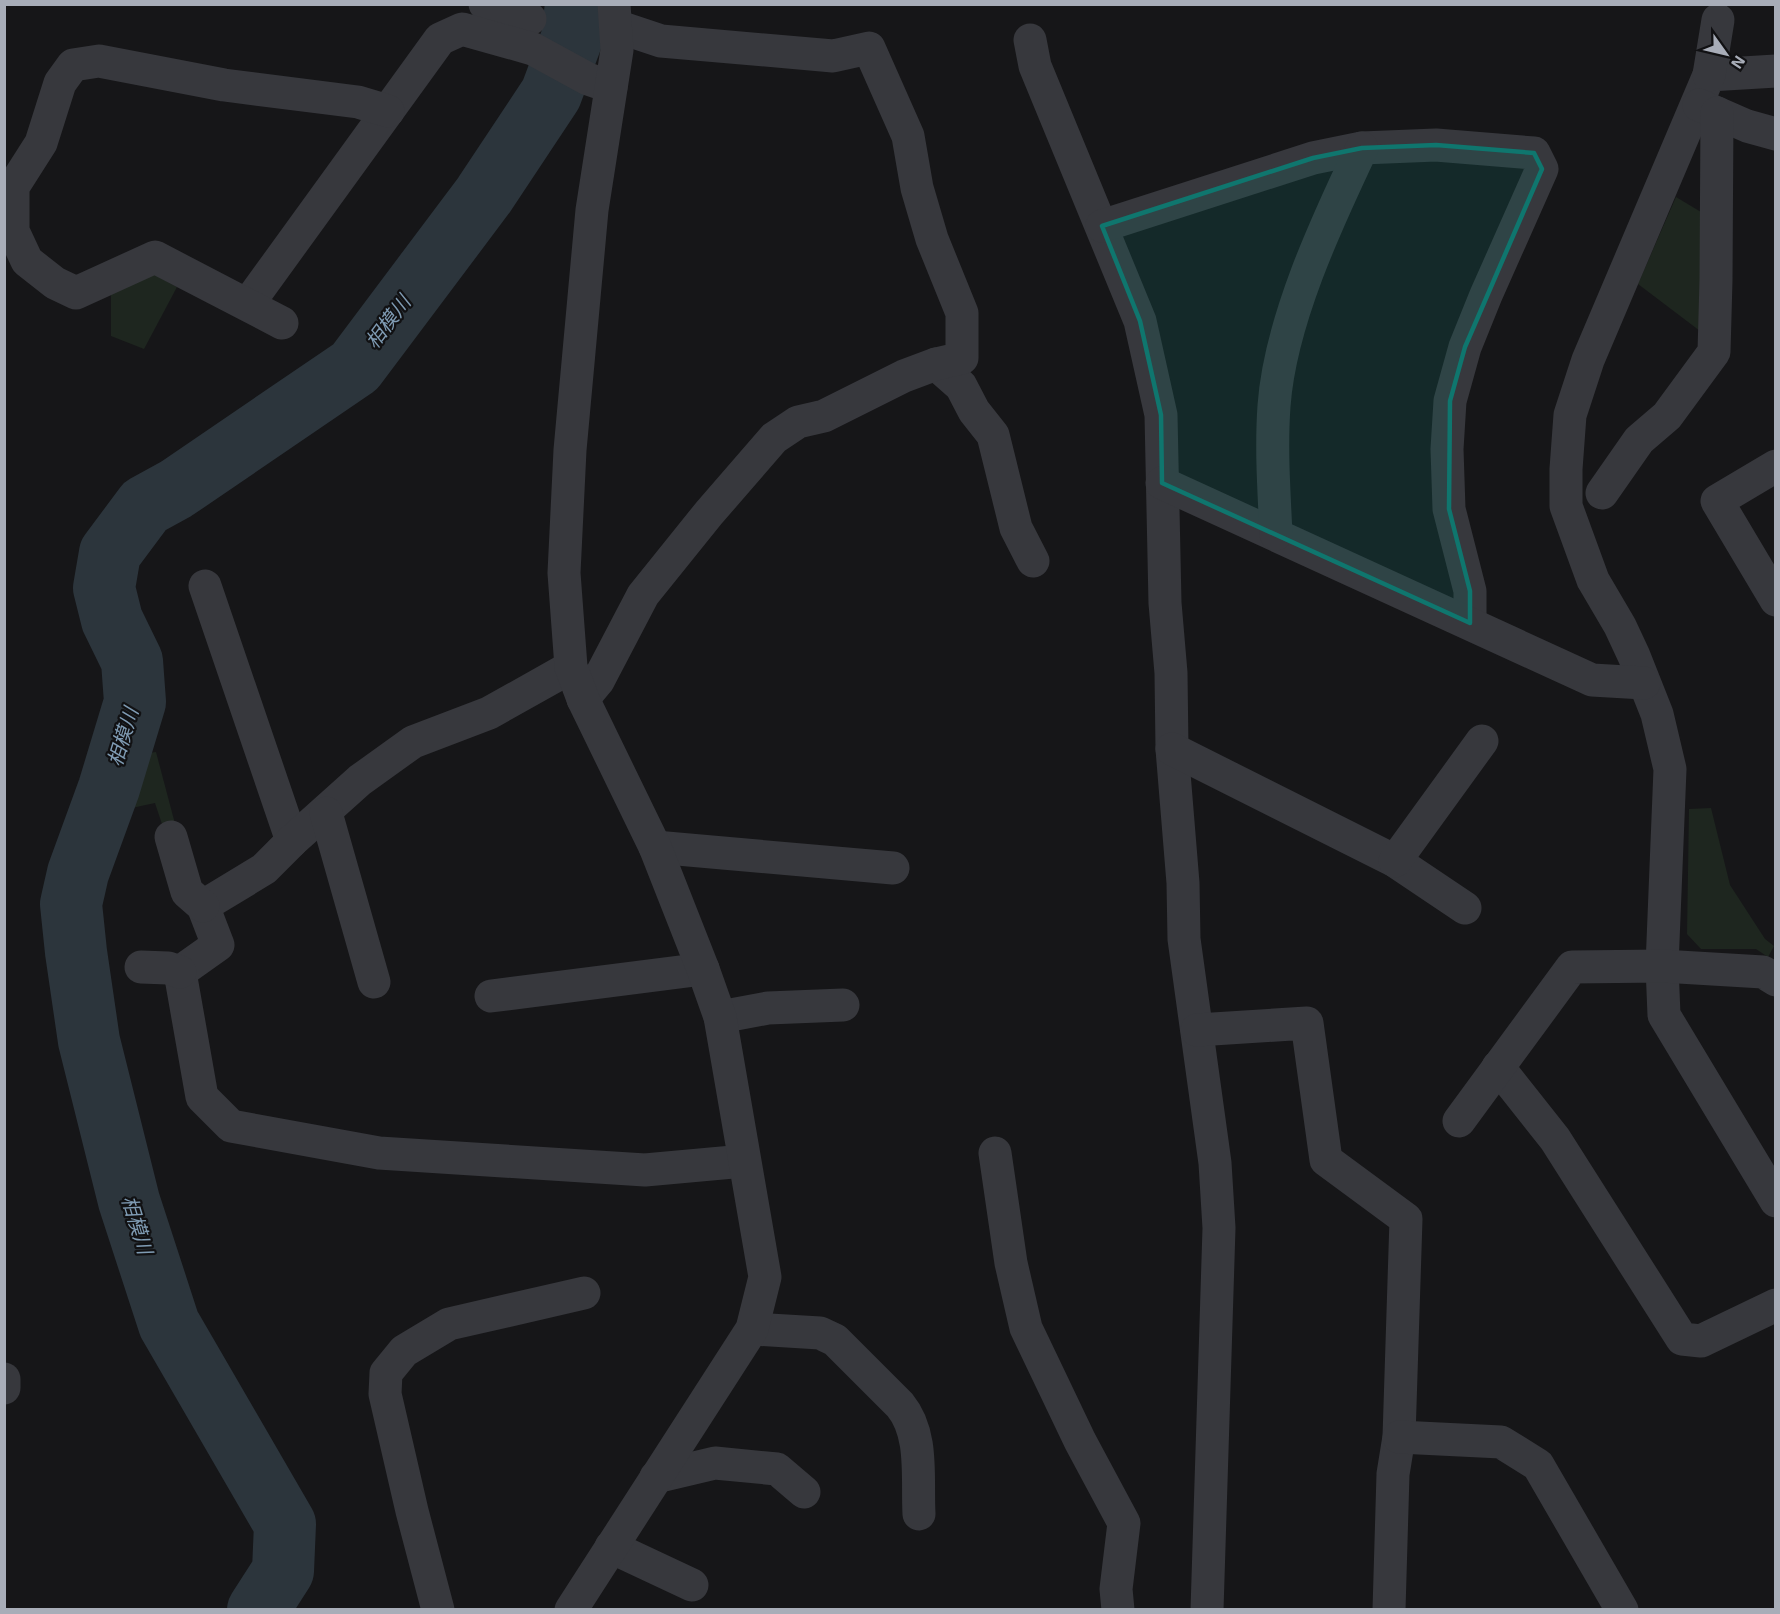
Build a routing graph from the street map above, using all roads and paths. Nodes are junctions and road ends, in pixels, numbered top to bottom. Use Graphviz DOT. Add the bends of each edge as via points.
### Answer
graph roads {
  1 [pos="485,4"];
  2 [pos="615,15"];
  3 [pos="1718,20"];
  4 [pos="532,34"];
  5 [pos="1030,39"];
  6 [pos="1776,71"];
  7 [pos="600,83"];
  8 [pos="1707,97"];
  9 [pos="388,111"];
  10 [pos="1776,134"];
  11 [pos="1362,148"];
  12 [pos="1102,225"];
  13 [pos="248,304"];
  14 [pos="282,323"];
  15 [pos="936,364"];
  16 [pos="1776,466"];
  17 [pos="1162,483"];
  18 [pos="1602,493"];
  19 [pos="1276,534"];
  20 [pos="1033,561"];
  21 [pos="205,586"];
  22 [pos="1776,600"];
  23 [pos="1470,623"];
  24 [pos="571,667"];
  25 [pos="1644,683"];
  26 [pos="583,699"];
  27 [pos="1482,741"];
  28 [pos="1172,749"];
  29 [pos="326,813"];
  30 [pos="171,837"];
  31 [pos="292,841"];
  32 [pos="655,847"];
  33 [pos="1395,861"];
  34 [pos="893,868"];
  35 [pos="203,906"];
  36 [pos="1465,908"];
  37 [pos="1662,966"];
  38 [pos="141,967"];
  39 [pos="704,969"];
  40 [pos="180,972"];
  41 [pos="1776,980"];
  42 [pos="374,982"];
  43 [pos="491,996"];
  44 [pos="843,1005"];
  45 [pos="720,1017"];
  46 [pos="1197,1030"];
  47 [pos="1498,1067"];
  48 [pos="1459,1121"];
  49 [pos="995,1153"];
  50 [pos="744,1161"];
  51 [pos="1776,1201"];
  52 [pos="584,1293"];
  53 [pos="1776,1305"];
  54 [pos="752,1329"];
  55 [pos="4,1379"];
  56 [pos="4,1388"];
  57 [pos="1399,1437"];
  58 [pos="656,1477"];
  59 [pos="804,1492"];
  60 [pos="919,1514"];
  61 [pos="611,1547"];
  62 [pos="692,1585"];
  63 [pos="438,1610"];
  64 [pos="571,1610"];
  65 [pos="1118,1610"];
  66 [pos="1208,1610"];
  67 [pos="1389,1610"];
  68 [pos="1622,1610"];
  1 -- 4 [label="street"];
  2 -- 7 [label="street" via="617,50"];
  2 -- 15 [label="street" via="661,41 833,56 869,48 908,136 917,188 932,239 962,313 962,358"];
  3 -- 8 [label="street"];
  4 -- 7 [label="street"];
  4 -- 9 [label="street" via="462,29 440,39"];
  5 -- 12 [label="street" via="1035,66"];
  6 -- 8 [label="street"];
  7 -- 24 [label="street" via="570,450 564,573"];
  8 -- 10 [label="street" via="1747,126"];
  8 -- 18 [label="street" via="1716,280 1714,352 1667,416 1639,440"];
  8 -- 25 [label="street" via="1588,360 1570,415 1566,506 1593,580 1620,626"];
  9 -- 13 [label="street"];
  9 -- 13 [label="street" via="358,102 224,85 99,61 73,65 60,83 41,143 13,187 12,231 27,261 55,283 76,292 155,257"];
  11 -- 12 [label="street" via="1313,158"];
  11 -- 19 [label="street" via="1296,302 1282,356 1274,404"];
  11 -- 23 [label="street" via="1436,145 1534,153 1542,169 1465,347 1450,401 1449,509 1470,591"];
  12 -- 17 [label="street" via="1140,321 1161,415"];
  13 -- 14 [label="street"];
  15 -- 20 [label="street" via="961,386 993,435 1016,528"];
  15 -- 26 [label="street" via="824,416 798,422 774,438 643,595 598,681"];
  16 -- 22 [label="street" via="1717,501"];
  17 -- 19 [label="street"];
  17 -- 28 [label="street"];
  19 -- 23 [label="street"];
  21 -- 31 [label="street"];
  23 -- 25 [label="street" via="1592,680"];
  24 -- 26 [label="street"];
  24 -- 29 [label="street" via="489,713 413,742 360,780"];
  25 -- 37 [label="street" via="1657,714 1670,769"];
  26 -- 32 [label="street"];
  27 -- 33 [label="street"];
  28 -- 33 [label="street"];
  28 -- 46 [label="street" via="1184,939"];
  29 -- 31 [label="street"];
  29 -- 42 [label="street"];
  30 -- 35 [label="street" via="187,892"];
  31 -- 35 [label="street" via="264,869"];
  32 -- 34 [label="street"];
  32 -- 39 [label="street"];
  33 -- 36 [label="street"];
  35 -- 40 [label="street" via="218,945"];
  37 -- 41 [label="street" via="1763,972"];
  37 -- 47 [label="street" via="1572,967"];
  37 -- 51 [label="street" via="1664,1015"];
  38 -- 40 [label="street"];
  39 -- 43 [label="street"];
  39 -- 45 [label="street"];
  40 -- 50 [label="street" via="202,1097 231,1126 379,1153 645,1170"];
  44 -- 45 [label="street" via="768,1008"];
  45 -- 50 [label="street"];
  46 -- 57 [label="street" via="1307,1023 1326,1160 1406,1219"];
  46 -- 66 [label="street" via="1215,1163 1219,1228"];
  47 -- 48 [label="street"];
  47 -- 53 [label="street" via="1556,1139 1682,1339 1701,1341"];
  49 -- 65 [label="street" via="1011,1263 1026,1328 1124,1523 1116,1589"];
  50 -- 54 [label="street" via="765,1277"];
  52 -- 63 [label="street" via="449,1323 404,1351 386,1374 385,1394"];
  54 -- 58 [label="street"];
  54 -- 60 [label="street" via="820,1334 835,1340 900,1405 916,1435"];
  55 -- 56 [label="street"];
  57 -- 67 [label="street" via="1393,1474"];
  57 -- 68 [label="street" via="1501,1442 1538,1465"];
  58 -- 59 [label="street" via="715,1463 777,1469"];
  58 -- 61 [label="street"];
  61 -- 62 [label="street"];
  61 -- 64 [label="street"];
}
